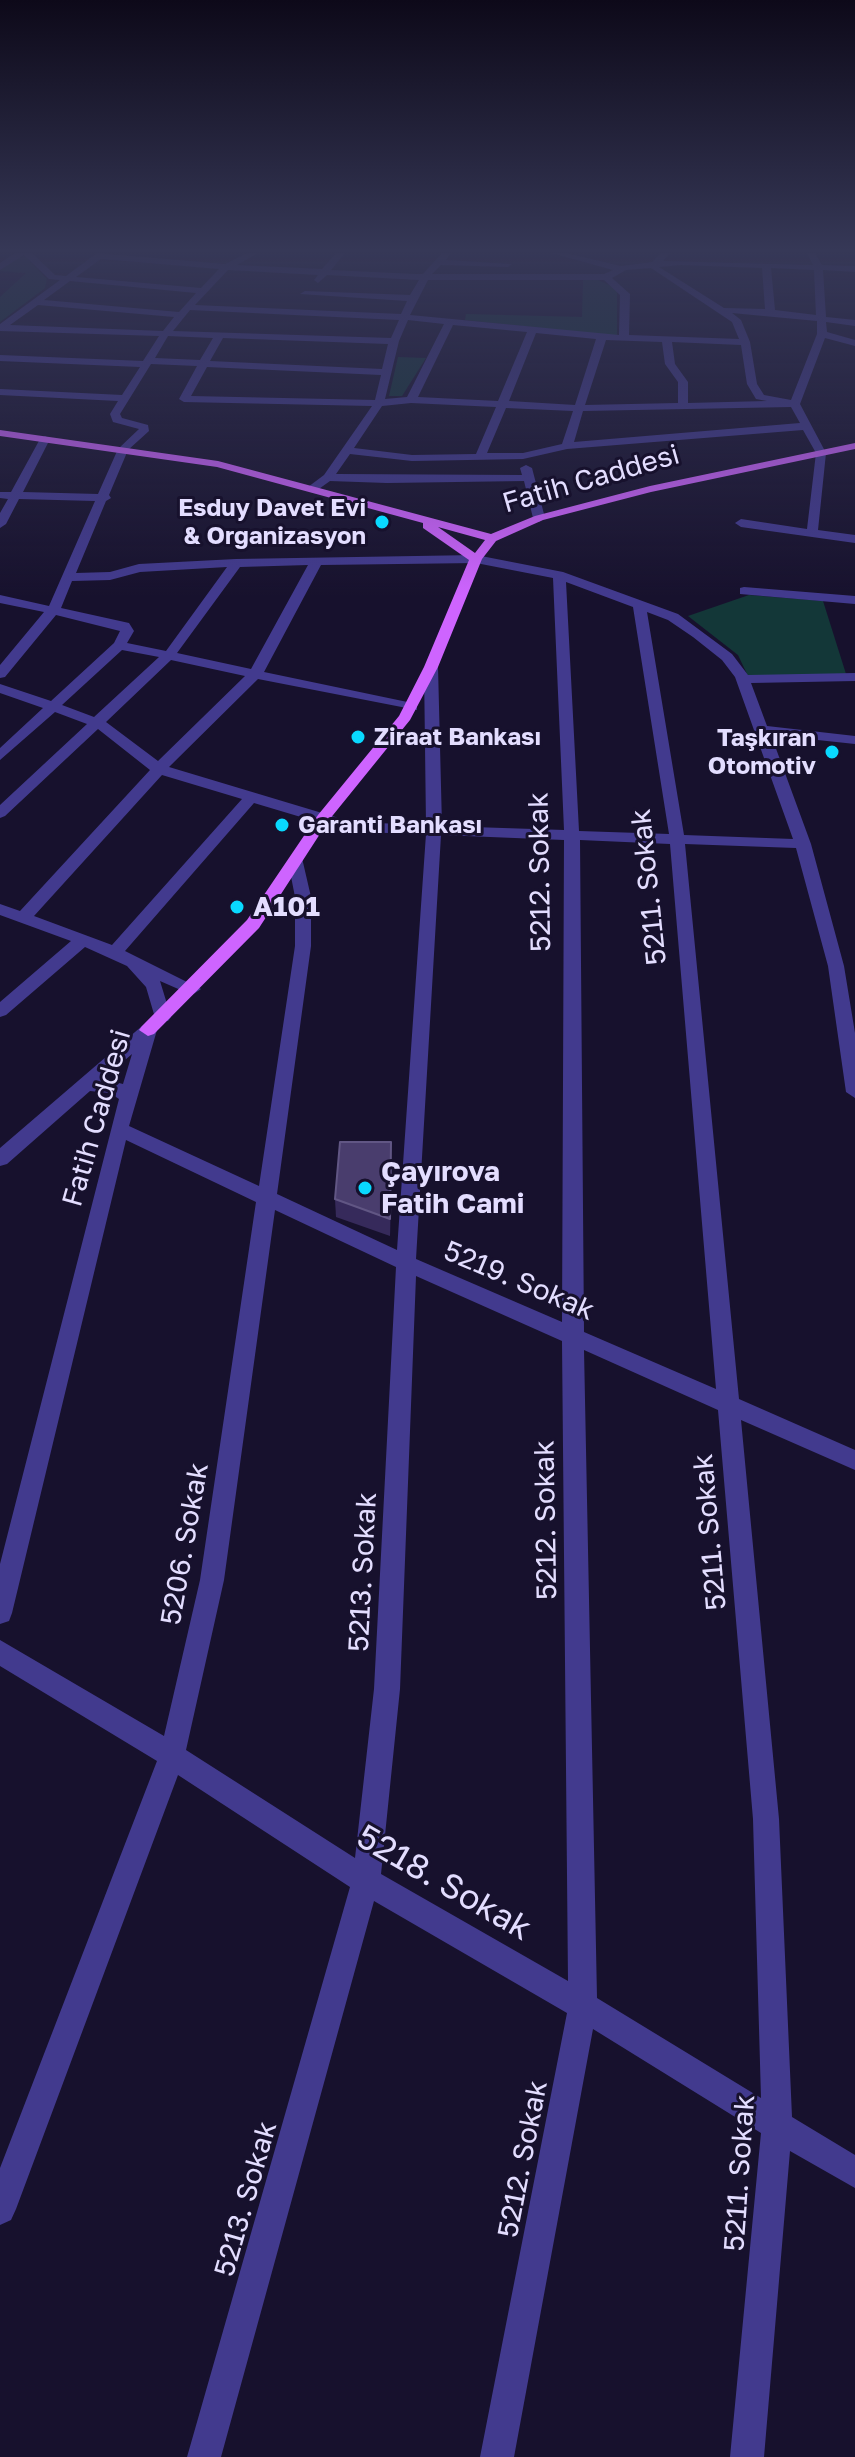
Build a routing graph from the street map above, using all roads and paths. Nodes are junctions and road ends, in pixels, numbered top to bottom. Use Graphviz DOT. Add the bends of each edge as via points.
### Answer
graph roads {
  1 [pos="144,368"];
  2 [pos="201,368"];
  3 [pos="298,368"];
  4 [pos="387,368"];
  5 [pos="427,368"];
  6 [pos="517,368"];
  7 [pos="592,368"];
  8 [pos="673,368"];
  9 [pos="749,368"];
  10 [pos="809,368"];
  11 [pos="386,372"];
  12 [pos="0,392"];
  13 [pos="125,398"];
  14 [pos="411,400"];
  15 [pos="379,403"];
  16 [pos="795,404"];
  17 [pos="501,405"];
  18 [pos="683,405"];
  19 [pos="580,408"];
  20 [pos="807,426"];
  21 [pos="0,433"];
  22 [pos="45,439"];
  23 [pos="567,446"];
  24 [pos="852,448"];
  25 [pos="123,449"];
  26 [pos="347,450"];
  27 [pos="821,453"];
  28 [pos="523,456"];
  29 [pos="480,458"];
  30 [pos="328,477"];
  31 [pos="528,478"];
  32 [pos="312,489"];
  33 [pos="0,495"];
  34 [pos="17,495"];
  35 [pos="105,498"];
  36 [pos="405,516"];
  37 [pos="539,518"];
  38 [pos="741,523"];
  39 [pos="0,524"];
  40 [pos="426,524"];
  41 [pos="514,526"];
  42 [pos="458,528"];
  43 [pos="812,533"];
  44 [pos="855,539"];
  45 [pos="490,540"];
  46 [pos="476,559"];
  47 [pos="317,561"];
  48 [pos="236,563"];
  49 [pos="559,575"];
  50 [pos="68,577"];
  51 [pos="744,591"];
  52 [pos="0,599"];
  53 [pos="855,600"];
  54 [pos="639,604"];
  55 [pos="54,609"];
  56 [pos="119,645"];
  57 [pos="170,654"];
  58 [pos="431,667"];
  59 [pos="256,673"];
  60 [pos="0,674"];
  61 [pos="855,677"];
  62 [pos="743,679"];
  63 [pos="0,688"];
  64 [pos="53,705"];
  65 [pos="412,707"];
  66 [pos="98,723"];
  67 [pos="763,730"];
  68 [pos="855,740"];
  69 [pos="0,756"];
  70 [pos="159,769"];
  71 [pos="253,795"];
  72 [pos="0,813"];
  73 [pos="323,818"];
  74 [pos="434,831"];
  75 [pos="572,835"];
  76 [pos="677,839"];
  77 [pos="803,844"];
  78 [pos="296,861"];
  79 [pos="0,909"];
  80 [pos="23,918"];
  81 [pos="83,940"];
  82 [pos="115,952"];
  83 [pos="133,962"];
  84 [pos="855,964"];
  85 [pos="836,966"];
  86 [pos="192,989"];
  87 [pos="0,1011"];
  88 [pos="155,1024"];
  89 [pos="85,1084"];
  90 [pos="855,1092"];
  91 [pos="128,1096"];
  92 [pos="119,1129"];
  93 [pos="0,1159"];
  94 [pos="264,1197"];
  95 [pos="406,1263"];
  96 [pos="573,1334"];
  97 [pos="729,1406"];
  98 [pos="855,1460"];
  99 [pos="0,1613"];
  100 [pos="0,1652"];
  101 [pos="172,1756"];
  102 [pos="366,1881"];
  103 [pos="583,2006"];
  104 [pos="777,2125"];
  105 [pos="855,2173"];
  106 [pos="0,2209"];
  107 [pos="204,2457"];
  108 [pos="497,2457"];
  109 [pos="747,2457"];
  1 -- 13 [label="street"];
  2 -- 15 [label="street" via="184,399"];
  3 -- 11 [label="street"];
  4 -- 11 [label="street"];
  5 -- 14 [label="street"];
  6 -- 17 [label="street"];
  7 -- 19 [label="street"];
  8 -- 18 [label="street" via="683,382"];
  9 -- 16 [label="street" via="760,397"];
  10 -- 16 [label="street"];
  11 -- 15 [label="street"];
  12 -- 13 [label="street"];
  13 -- 25 [label="street" via="117,420 144,431"];
  14 -- 15 [label="street"];
  14 -- 17 [label="street"];
  15 -- 26 [label="street"];
  16 -- 18 [label="street"];
  16 -- 20 [label="street"];
  17 -- 19 [label="street"];
  17 -- 29 [label="street"];
  18 -- 19 [label="street"];
  19 -- 23 [label="street"];
  20 -- 23 [label="street"];
  20 -- 27 [label="street"];
  21 -- 22 [label="main road"];
  22 -- 25 [label="main road"];
  22 -- 34 [label="street"];
  23 -- 28 [label="street"];
  24 -- 27 [label="main road, Fatih Caddesi"];
  25 -- 32 [label="main road" via="218,464"];
  25 -- 35 [label="street"];
  26 -- 29 [label="street" via="412,458"];
  26 -- 30 [label="street"];
  27 -- 37 [label="main road, Fatih Caddesi"];
  27 -- 43 [label="street"];
  28 -- 29 [label="street"];
  28 -- 31 [label="street"];
  30 -- 31 [label="street"];
  30 -- 32 [label="street"];
  31 -- 37 [label="street"];
  32 -- 36 [label="main road"];
  33 -- 34 [label="street"];
  34 -- 35 [label="street"];
  34 -- 39 [label="street"];
  35 -- 50 [label="street"];
  36 -- 40 [label="main road"];
  36 -- 42 [label="main road"];
  37 -- 41 [label="main road, Fatih Caddesi"];
  38 -- 43 [label="street"];
  40 -- 45 [label="main road"];
  40 -- 46 [label="main road"];
  41 -- 42 [label="main road"];
  41 -- 45 [label="main road, Fatih Caddesi"];
  42 -- 45 [label="main road"];
  43 -- 44 [label="street"];
  45 -- 46 [label="main road, Fatih Caddesi"];
  46 -- 47 [label="street"];
  46 -- 49 [label="street"];
  46 -- 58 [label="main road, Fatih Caddesi"];
  47 -- 48 [label="street"];
  47 -- 59 [label="street"];
  48 -- 50 [label="street"];
  48 -- 57 [label="street"];
  49 -- 54 [label="street"];
  49 -- 75 [label="street, 5212. Sokak"];
  50 -- 55 [label="street"];
  51 -- 53 [label="street"];
  52 -- 55 [label="street"];
  54 -- 62 [label="street" via="698,634 727,657"];
  54 -- 76 [label="street, 5211. Sokak"];
  55 -- 56 [label="street" via="124,626 127,631"];
  55 -- 60 [label="street"];
  56 -- 57 [label="street"];
  56 -- 64 [label="street"];
  57 -- 59 [label="street"];
  57 -- 66 [label="street"];
  58 -- 65 [label="main road, Fatih Caddesi"];
  58 -- 74 [label="street, 5213. Sokak"];
  59 -- 65 [label="street"];
  59 -- 70 [label="street"];
  61 -- 62 [label="street"];
  62 -- 67 [label="street"];
  63 -- 64 [label="street"];
  64 -- 66 [label="street"];
  64 -- 69 [label="street"];
  65 -- 73 [label="main road, Fatih Caddesi"];
  66 -- 70 [label="street"];
  66 -- 72 [label="street"];
  67 -- 68 [label="street"];
  67 -- 77 [label="street"];
  70 -- 71 [label="street"];
  70 -- 80 [label="street"];
  71 -- 73 [label="street"];
  71 -- 82 [label="street"];
  73 -- 74 [label="street" via="367,829"];
  73 -- 78 [label="main road, Fatih Caddesi"];
  74 -- 75 [label="street"];
  74 -- 95 [label="street, 5213. Sokak"];
  75 -- 76 [label="street"];
  75 -- 96 [label="street, 5212. Sokak"];
  76 -- 77 [label="street"];
  76 -- 97 [label="street, 5211. Sokak"];
  77 -- 85 [label="street"];
  78 -- 86 [label="main road, Fatih Caddesi" via="253,924"];
  78 -- 94 [label="street, 5206. Sokak" via="303,897 303,946"];
  79 -- 80 [label="street"];
  80 -- 81 [label="street"];
  81 -- 82 [label="street"];
  81 -- 87 [label="street"];
  82 -- 83 [label="street"];
  83 -- 86 [label="street"];
  83 -- 88 [label="street" via="154,985"];
  84 -- 85 [label="street"];
  85 -- 90 [label="street"];
  86 -- 88 [label="main road, Fatih Caddesi"];
  88 -- 89 [label="street"];
  88 -- 91 [label="street, Fatih Caddesi"];
  89 -- 91 [label="street" via="114,1087"];
  89 -- 93 [label="street"];
  91 -- 92 [label="street, Fatih Caddesi"];
  92 -- 94 [label="street, 5219. Sokak"];
  92 -- 99 [label="street, Fatih Caddesi"];
  94 -- 95 [label="street, 5219. Sokak"];
  94 -- 101 [label="street, 5206. Sokak" via="212,1580"];
  95 -- 96 [label="street, 5219. Sokak"];
  95 -- 102 [label="street, 5213. Sokak" via="387,1689"];
  96 -- 97 [label="street, 5219. Sokak"];
  96 -- 103 [label="street, 5212. Sokak"];
  97 -- 98 [label="street, 5219. Sokak"];
  97 -- 104 [label="street, 5211. Sokak" via="766,1819"];
  100 -- 101 [label="street, 5218. Sokak"];
  101 -- 102 [label="street, 5218. Sokak"];
  101 -- 106 [label="street, 5206. Sokak"];
  102 -- 103 [label="street, 5218. Sokak"];
  102 -- 107 [label="street, 5213. Sokak"];
  103 -- 104 [label="street, 5218. Sokak"];
  103 -- 108 [label="street, 5212. Sokak"];
  104 -- 105 [label="street, 5218. Sokak"];
  104 -- 109 [label="street, 5211. Sokak"];
}
